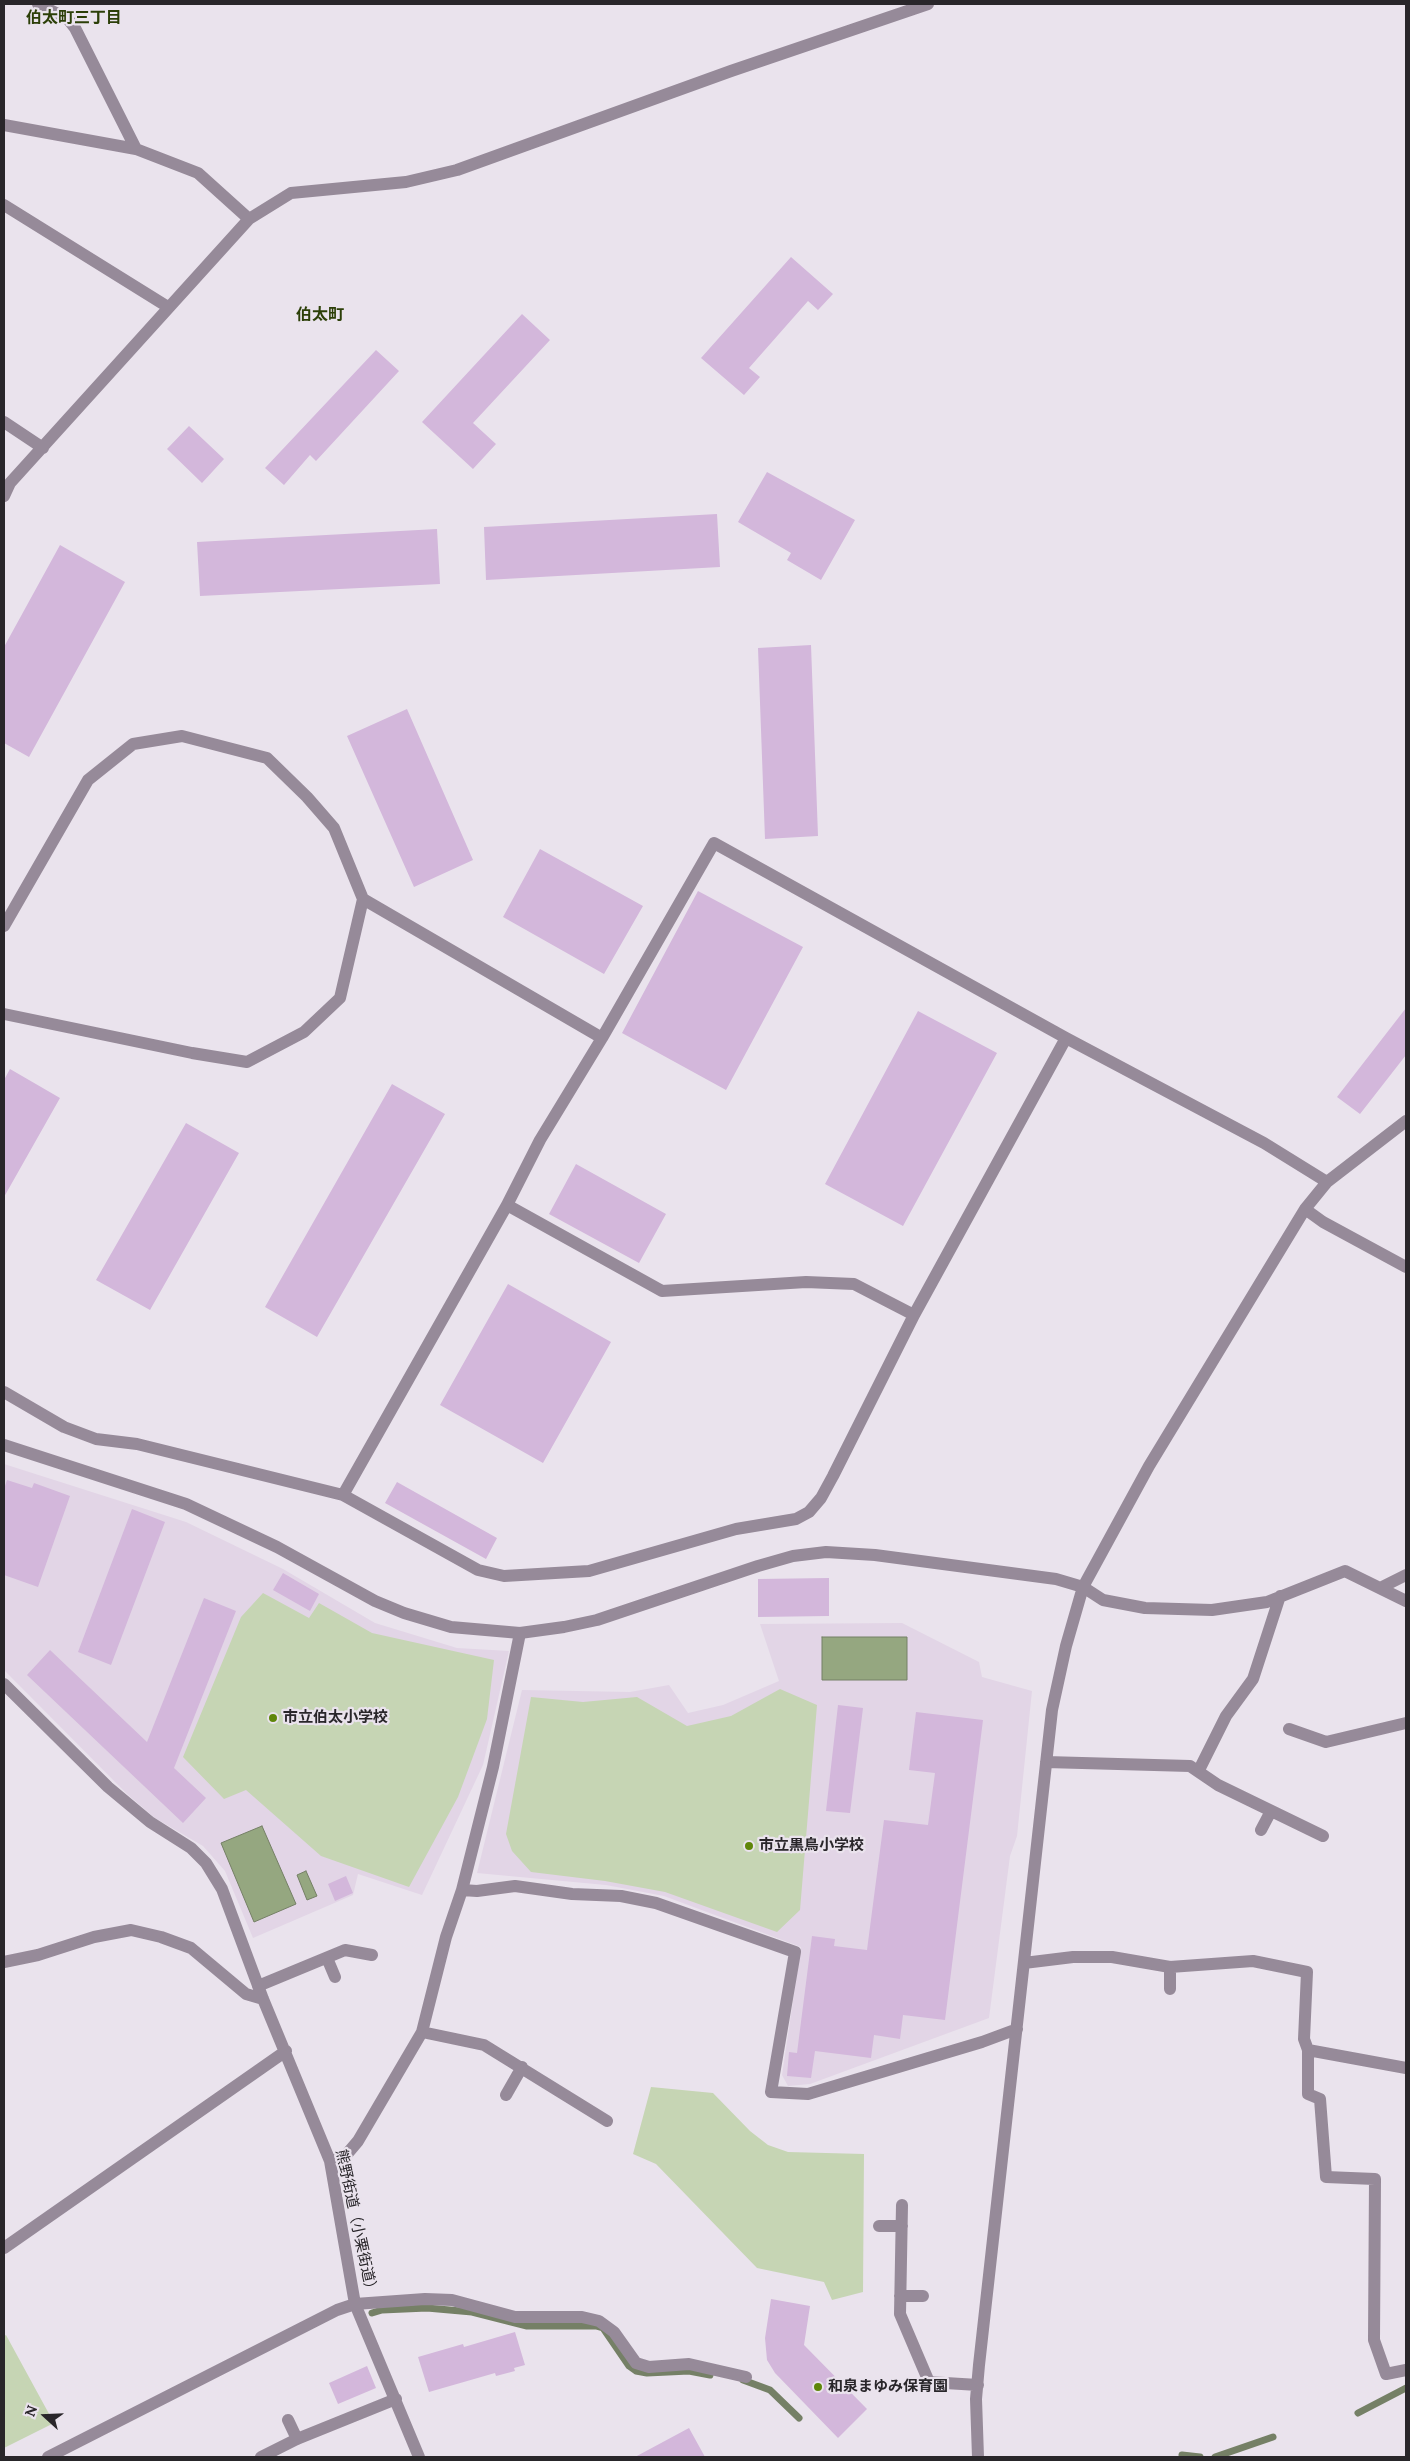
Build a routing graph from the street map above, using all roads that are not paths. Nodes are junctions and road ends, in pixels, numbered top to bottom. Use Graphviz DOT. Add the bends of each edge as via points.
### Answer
graph roads {
  1 [pos="38,4"];
  2 [pos="928,4"];
  3 [pos="4,125"];
  4 [pos="136,148"];
  5 [pos="4,205"];
  6 [pos="249,219"];
  7 [pos="168,307"];
  8 [pos="4,422"];
  9 [pos="43,448"];
  10 [pos="7,482"];
  11 [pos="4,496"];
  12 [pos="363,899"];
  13 [pos="4,926"];
  14 [pos="4,1014"];
  15 [pos="602,1038"];
  16 [pos="1066,1038"];
  17 [pos="1406,1121"];
  18 [pos="1327,1182"];
  19 [pos="507,1205"];
  20 [pos="1305,1209"];
  21 [pos="1406,1267"];
  22 [pos="914,1315"];
  23 [pos="4,1392"];
  24 [pos="4,1445"];
  25 [pos="343,1495"];
  26 [pos="1406,1575"];
  27 [pos="1084,1586"];
  28 [pos="1380,1588"];
  29 [pos="1280,1596"];
  30 [pos="1406,1601"];
  31 [pos="520,1633"];
  32 [pos="4,1684"];
  33 [pos="1406,1723"];
  34 [pos="1289,1729"];
  35 [pos="1046,1762"];
  36 [pos="1199,1770"];
  37 [pos="1270,1811"];
  38 [pos="1261,1830"];
  39 [pos="1323,1836"];
  40 [pos="462,1890"];
  41 [pos="372,1955"];
  42 [pos="327,1958"];
  43 [pos="4,1962"];
  44 [pos="1024,1963"];
  45 [pos="1170,1967"];
  46 [pos="335,1977"];
  47 [pos="258,1986"];
  48 [pos="1170,1989"];
  49 [pos="263,1998"];
  50 [pos="1017,2029"];
  51 [pos="422,2032"];
  52 [pos="1308,2050"];
  53 [pos="286,2051"];
  54 [pos="522,2067"];
  55 [pos="1406,2068"];
  56 [pos="506,2094"];
  57 [pos="607,2121"];
  58 [pos="330,2161"];
  59 [pos="902,2205"];
  60 [pos="879,2226"];
  61 [pos="902,2226"];
  62 [pos="4,2248"];
  63 [pos="900,2296"];
  64 [pos="923,2296"];
  65 [pos="355,2304"];
  66 [pos="1406,2370"];
  67 [pos="746,2377"];
  68 [pos="978,2385"];
  69 [pos="396,2399"];
  70 [pos="288,2420"];
  71 [pos="297,2439"];
  72 [pos="48,2457"];
  73 [pos="261,2457"];
  74 [pos="419,2457"];
  75 [pos="978,2457"];
  1 -- 4 [label="street" via="68,19 75,28"];
  2 -- 6 [label="street" via="457,170 406,182 290,193"];
  3 -- 4 [label="street"];
  4 -- 6 [label="street" via="198,173"];
  5 -- 7 [label="street"];
  6 -- 7 [label="street"];
  7 -- 9 [label="street"];
  8 -- 9 [label="street"];
  9 -- 10 [label="street"];
  10 -- 11 [label="street"];
  12 -- 13 [label="street" via="334,828 267,758 182,736 133,744 88,780"];
  12 -- 14 [label="street" via="340,998 304,1032 247,1062"];
  12 -- 15 [label="street"];
  15 -- 16 [label="street" via="714,843"];
  15 -- 19 [label="street" via="540,1140"];
  16 -- 18 [label="street" via="1264,1143"];
  16 -- 22 [label="street"];
  17 -- 18 [label="street"];
  18 -- 20 [label="street"];
  19 -- 22 [label="street" via="662,1291 806,1282 854,1284"];
  19 -- 25 [label="street"];
  20 -- 21 [label="street"];
  20 -- 27 [label="street" via="1150,1466"];
  22 -- 25 [label="street" via="821,1498 810,1512 796,1519 736,1528 589,1571 504,1576 478,1570"];
  23 -- 25 [label="street" via="64,1427 96,1439 137,1444"];
  24 -- 31 [label="street" via="186,1504 232,1524 404,1613 452,1627"];
  26 -- 28 [label="street"];
  27 -- 29 [label="street" via="1103,1600 1145,1608 1212,1610 1267,1602"];
  27 -- 31 [label="street" via="1056,1579 826,1552 793,1556 758,1566 597,1620"];
  27 -- 35 [label="street" via="1066,1646"];
  28 -- 29 [label="street" via="1345,1571"];
  28 -- 30 [label="street"];
  29 -- 36 [label="street" via="1253,1679 1226,1716"];
  31 -- 40 [label="street" via="493,1767"];
  32 -- 47 [label="street, 熊野街道（小栗街道）" via="108,1787 206,1863 222,1889"];
  33 -- 34 [label="street" via="1326,1742"];
  35 -- 36 [label="street" via="1190,1766"];
  35 -- 44 [label="street"];
  36 -- 37 [label="street" via="1218,1785"];
  37 -- 38 [label="street"];
  37 -- 39 [label="street"];
  40 -- 50 [label="street" via="514,1886 572,1894 621,1896 656,1903 795,1952 771,2092 808,2094"];
  40 -- 51 [label="street" via="446,1937"];
  41 -- 42 [label="street" via="345,1950"];
  42 -- 46 [label="street"];
  42 -- 47 [label="street"];
  43 -- 49 [label="street" via="131,1930 191,1948 246,1994"];
  44 -- 45 [label="street" via="1073,1957 1112,1957"];
  44 -- 50 [label="street"];
  45 -- 48 [label="street"];
  45 -- 52 [label="street" via="1253,1962 1307,1972 1304,2039"];
  47 -- 49 [label="street, 熊野街道（小栗街道）"];
  49 -- 53 [label="street, 熊野街道（小栗街道）"];
  50 -- 68 [label="street"];
  51 -- 54 [label="street" via="484,2045"];
  51 -- 58 [label="street" via="358,2141 346,2154"];
  52 -- 55 [label="street"];
  52 -- 66 [label="street" via="1308,2094 1320,2099 1326,2177 1375,2179 1374,2340 1386,2374"];
  53 -- 58 [label="street, 熊野街道（小栗街道）"];
  53 -- 62 [label="street"];
  54 -- 56 [label="street"];
  54 -- 57 [label="street"];
  58 -- 65 [label="street, 熊野街道（小栗街道）"];
  59 -- 61 [label="street"];
  60 -- 61 [label="street"];
  61 -- 63 [label="street"];
  63 -- 64 [label="street"];
  63 -- 68 [label="street" via="900,2314 929,2382"];
  65 -- 67 [label="street" via="452,2300 515,2317 582,2317 599,2321 614,2332 636,2363 649,2367 690,2364"];
  65 -- 69 [label="street, 熊野街道（小栗街道）"];
  65 -- 72 [label="street" via="336,2310"];
  68 -- 75 [label="street"];
  69 -- 71 [label="street"];
  69 -- 74 [label="street, 熊野街道（小栗街道）"];
  70 -- 71 [label="street"];
  71 -- 73 [label="street"];
}
